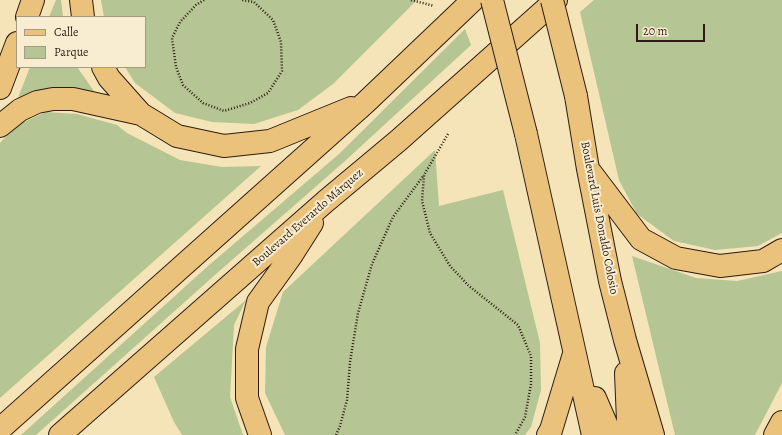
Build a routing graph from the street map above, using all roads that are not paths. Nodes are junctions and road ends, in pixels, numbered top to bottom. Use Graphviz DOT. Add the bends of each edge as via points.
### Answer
graph roads {
  1 [pos="33,0"];
  2 [pos="81,0"];
  3 [pos="473,0"];
  4 [pos="492,0"];
  5 [pos="552,0"];
  6 [pos="556,0"];
  7 [pos="27,16"];
  8 [pos="83,16"];
  9 [pos="16,46"];
  10 [pos="104,68"];
  11 [pos="0,88"];
  12 [pos="365,103"];
  13 [pos="141,114"];
  14 [pos="0,126"];
  15 [pos="588,169"];
  16 [pos="326,201"];
  17 [pos="782,250"];
  18 [pos="625,340"];
  19 [pos="574,353"];
  20 [pos="782,422"];
  21 [pos="0,429"];
  22 [pos="60,435"];
  23 [pos="260,435"];
  24 [pos="548,435"];
  25 [pos="593,435"];
  26 [pos="611,435"];
  27 [pos="632,435"];
  28 [pos="653,435"];
  29 [pos="775,435"];
  1 -- 7 [label="main road"];
  2 -- 8 [label="main road"];
  3 -- 12 [label="main road"];
  4 -- 19 [label="main road, bridge" via="526,134"];
  5 -- 15 [label="main road, Boulevard Luis Donaldo Colosio, bridge" via="576,96"];
  6 -- 16 [label="main road, Boulevard Everardo Márquez" via="399,140"];
  9 -- 11 [label="main road"];
  10 -- 13 [label="main road" via="109,78"];
  12 -- 13 [label="main road" via="270,141 224,146 177,136"];
  12 -- 21 [label="main road"];
  13 -- 14 [label="main road" via="73,98 53,99 37,102 20,110"];
  15 -- 17 [label="main road" via="641,240 676,258 720,266 763,260"];
  15 -- 18 [label="main road, Boulevard Luis Donaldo Colosio" via="610,281"];
  16 -- 22 [label="main road, Boulevard Everardo Márquez"];
  16 -- 23 [label="main road" via="258,302 247,349 247,398"];
  18 -- 27 [label="main road" via="628,421"];
  18 -- 28 [label="main road, Boulevard Luis Donaldo Colosio"];
  19 -- 24 [label="main road"];
  19 -- 25 [label="main road"];
  19 -- 26 [label="main road"];
  20 -- 29 [label="main road"];
}
